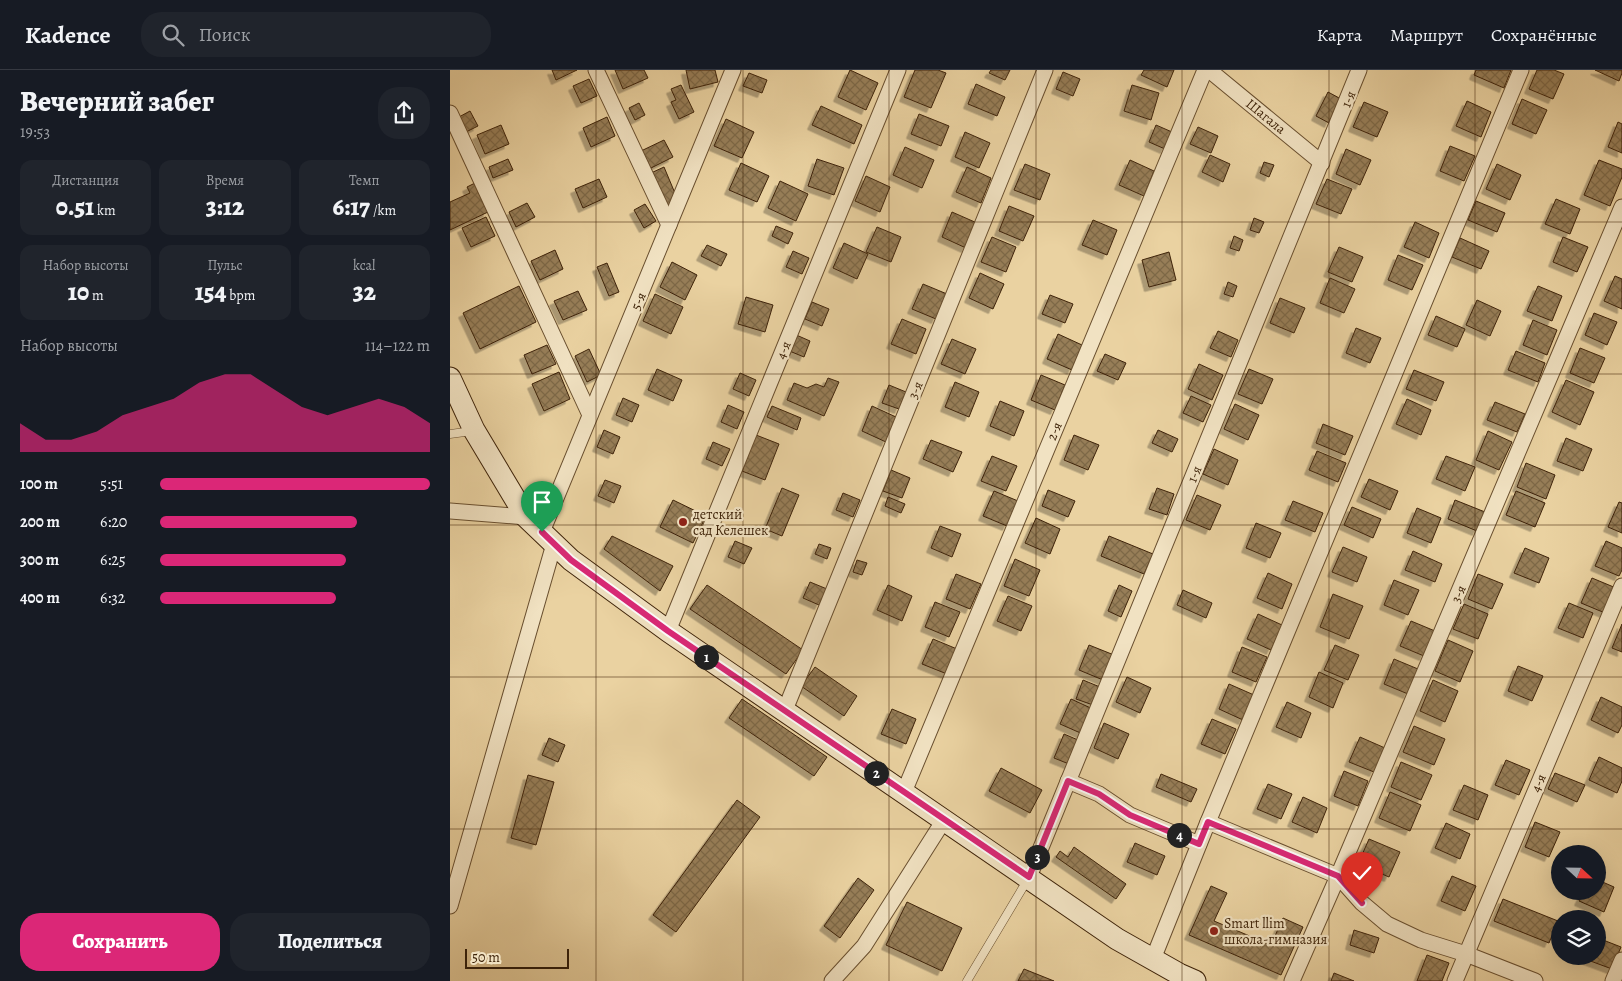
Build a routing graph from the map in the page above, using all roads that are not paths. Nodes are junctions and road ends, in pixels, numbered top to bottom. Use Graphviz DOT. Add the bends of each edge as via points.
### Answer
graph roads {
  1 [pos="596,70"];
  2 [pos="733,70"];
  3 [pos="898,70"];
  4 [pos="1045,70"];
  5 [pos="1205,70"];
  6 [pos="1209,70"];
  7 [pos="1359,70"];
  8 [pos="1521,70"];
  9 [pos="450,113"];
  10 [pos="1322,163"];
  11 [pos="1622,207"];
  12 [pos="669,225"];
  13 [pos="450,378"];
  14 [pos="590,415"];
  15 [pos="474,430"];
  16 [pos="450,434"];
  17 [pos="450,511"];
  18 [pos="526,517"];
  19 [pos="548,538"];
  20 [pos="1622,586"];
  21 [pos="668,631"];
  22 [pos="785,710"];
  23 [pos="1068,781"];
  24 [pos="904,792"];
  25 [pos="944,820"];
  26 [pos="1208,822"];
  27 [pos="1199,844"];
  28 [pos="1338,876"];
  29 [pos="1029,877"];
  30 [pos="450,906"];
  31 [pos="1466,954"];
  32 [pos="1153,959"];
  33 [pos="1622,960"];
  34 [pos="832,981"];
  35 [pos="967,981"];
  36 [pos="1194,981"];
  37 [pos="1292,981"];
  38 [pos="1455,981"];
  39 [pos="1535,981"];
  40 [pos="1614,981"];
  1 -- 12 [label="street"];
  2 -- 12 [label="street, 5-я"];
  3 -- 21 [label="street, 4-я"];
  4 -- 22 [label="street, 3-я"];
  5 -- 24 [label="street, 2-я"];
  6 -- 10 [label="street, Шагала"];
  7 -- 10 [label="street, 1-я"];
  8 -- 26 [label="street"];
  9 -- 14 [label="street"];
  10 -- 23 [label="street, 1-я"];
  11 -- 28 [label="street, 3-я"];
  12 -- 14 [label="street, 5-я"];
  13 -- 15 [label="street"];
  14 -- 19 [label="street, 5-я"];
  15 -- 16 [label="lane"];
  15 -- 18 [label="street"];
  17 -- 18 [label="street"];
  18 -- 19 [label="street"];
  19 -- 21 [label="street" via="571,560"];
  19 -- 30 [label="street, 5-я"];
  20 -- 31 [label="street, 4-я"];
  21 -- 22 [label="street"];
  22 -- 24 [label="street"];
  23 -- 27 [label="street" via="1099,794 1130,815"];
  23 -- 29 [label="street, 1-я"];
  24 -- 25 [label="street"];
  25 -- 29 [label="street"];
  25 -- 34 [label="street" via="864,946"];
  26 -- 27 [label="street"];
  26 -- 28 [label="street"];
  27 -- 32 [label="street"];
  28 -- 31 [label="street" via="1387,924 1421,940"];
  28 -- 37 [label="street, 3-я"];
  29 -- 32 [label="street" via="1118,939"];
  29 -- 35 [label="lane"];
  31 -- 38 [label="street, 4-я"];
  31 -- 39 [label="street"];
  32 -- 36 [label="street"];
  33 -- 40 [label="street"];
}
